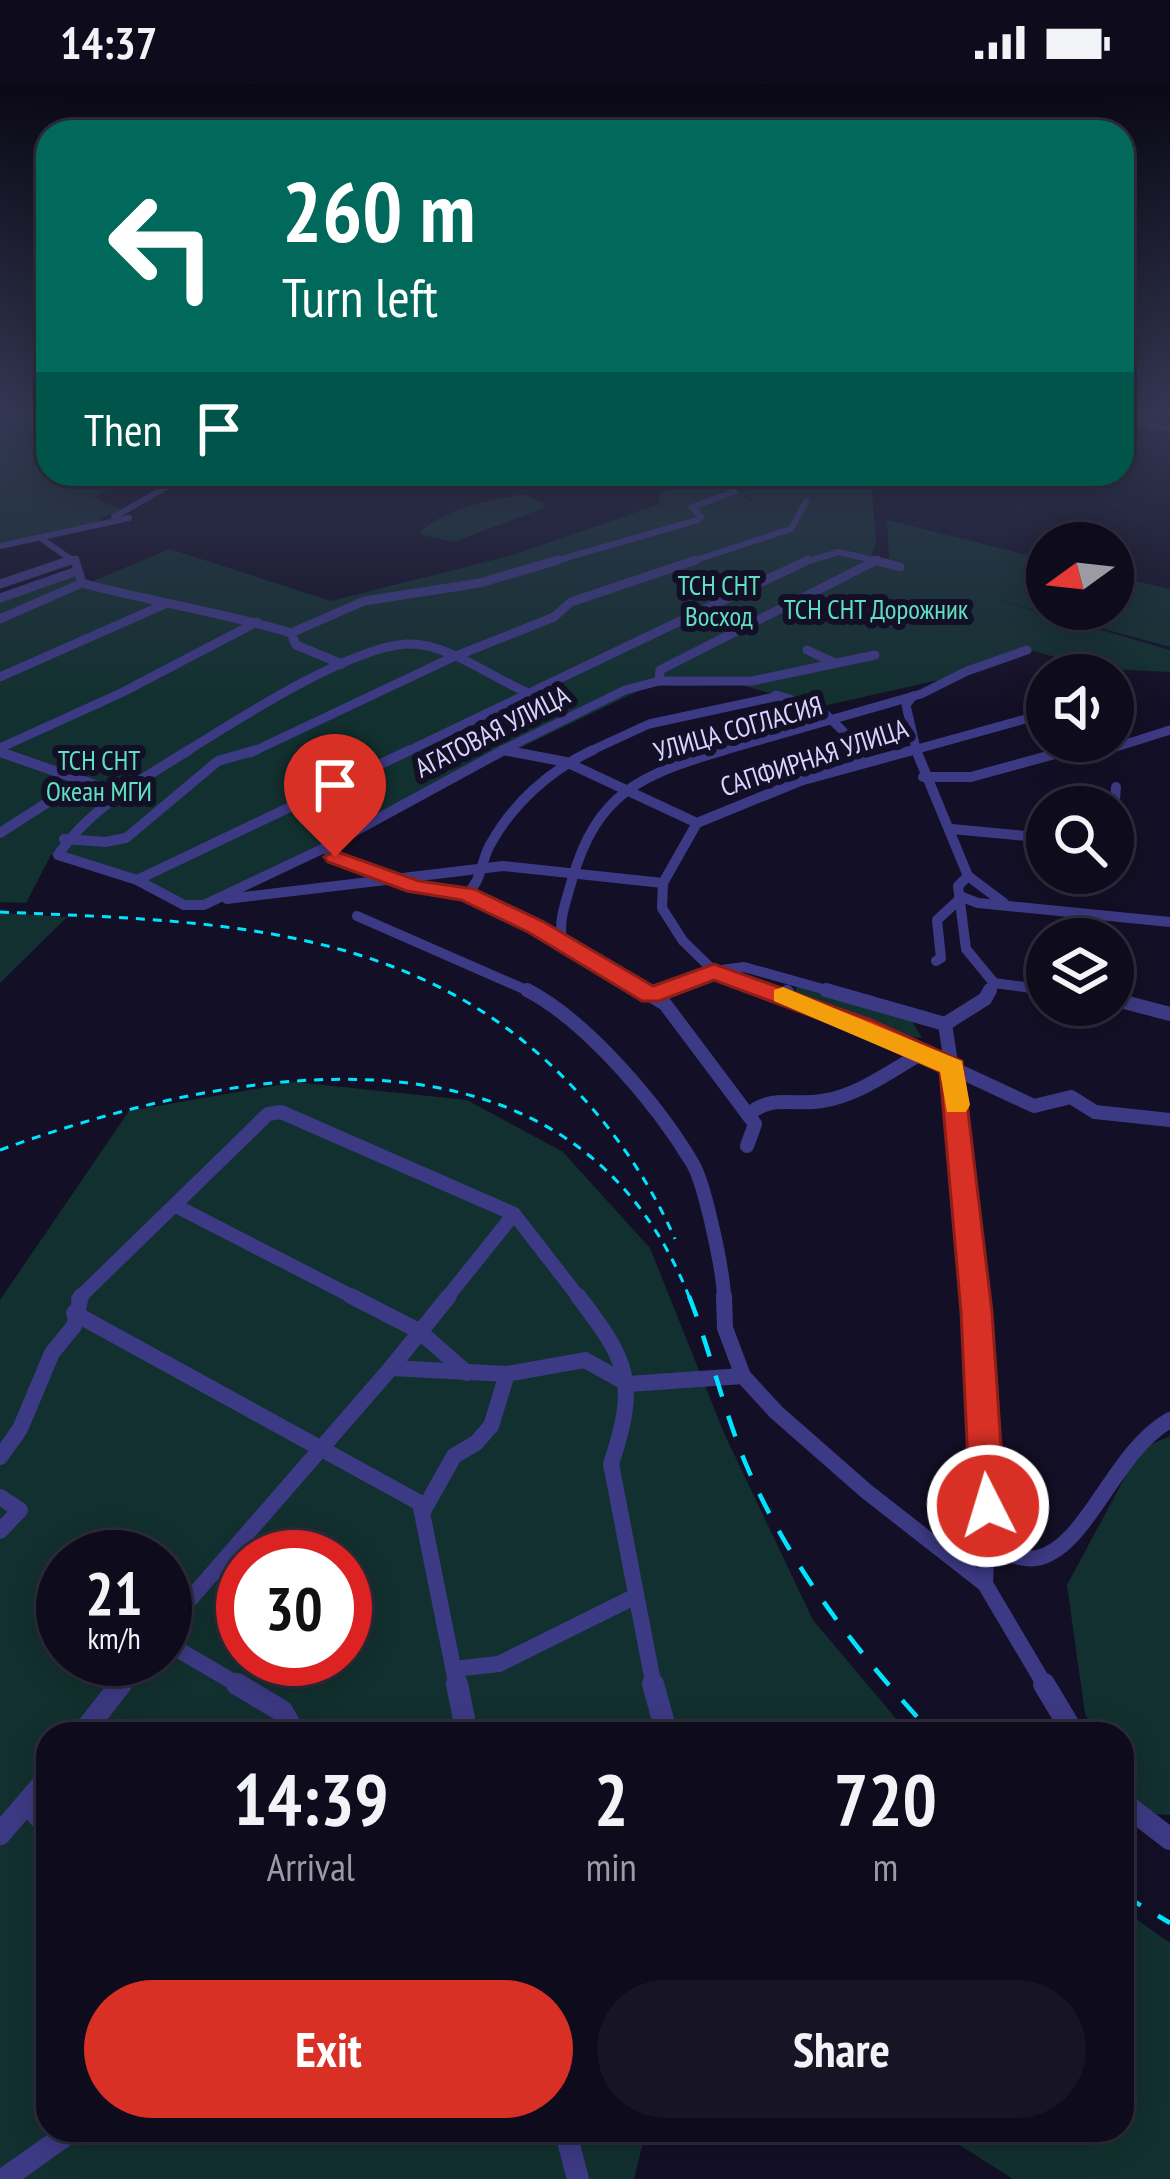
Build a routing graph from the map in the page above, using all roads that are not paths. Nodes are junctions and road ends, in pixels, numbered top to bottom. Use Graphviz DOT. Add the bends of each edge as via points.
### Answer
graph roads {
  1 [pos="124,511"];
  2 [pos="695,511"];
  3 [pos="801,511"];
  4 [pos="129,518"];
  5 [pos="99,525"];
  6 [pos="42,539"];
  7 [pos="0,546"];
  8 [pos="888,557"];
  9 [pos="75,559"];
  10 [pos="874,562"];
  11 [pos="900,567"];
  12 [pos="77,571"];
  13 [pos="86,583"];
  14 [pos="0,584"];
  15 [pos="0,598"];
  16 [pos="163,605"];
  17 [pos="0,620"];
  18 [pos="257,622"];
  19 [pos="291,633"];
  20 [pos="807,650"];
  21 [pos="1028,650"];
  22 [pos="875,655"];
  23 [pos="451,658"];
  24 [pos="341,664"];
  25 [pos="838,664"];
  26 [pos="0,677"];
  27 [pos="659,681"];
  28 [pos="740,682"];
  29 [pos="526,692"];
  30 [pos="779,696"];
  31 [pos="914,696"];
  32 [pos="1026,718"];
  33 [pos="834,722"];
  34 [pos="1170,730"];
  35 [pos="0,750"];
  36 [pos="503,750"];
  37 [pos="913,751"];
  38 [pos="566,762"];
  39 [pos="862,763"];
  40 [pos="923,776"];
  41 [pos="81,781"];
  42 [pos="624,788"];
  43 [pos="121,794"];
  44 [pos="697,823"];
  45 [pos="952,829"];
  46 [pos="0,833"];
  47 [pos="1026,836"];
  48 [pos="64,839"];
  49 [pos="323,848"];
  50 [pos="483,868"];
  51 [pos="573,873"];
  52 [pos="392,876"];
  53 [pos="968,876"];
  54 [pos="137,880"];
  55 [pos="663,883"];
  56 [pos="466,894"];
  57 [pos="962,897"];
  58 [pos="219,899"];
  59 [pos="1008,906"];
  60 [pos="357,916"];
  61 [pos="1170,922"];
  62 [pos="563,944"];
  63 [pos="936,961"];
  64 [pos="714,971"];
  65 [pos="794,980"];
  66 [pos="994,982"];
  67 [pos="1026,987"];
  68 [pos="651,995"];
  69 [pos="784,996"];
  70 [pos="1134,1005"];
  71 [pos="1170,1015"];
  72 [pos="945,1024"];
  73 [pos="1170,1029"];
  74 [pos="920,1055"];
  75 [pos="953,1067"];
  76 [pos="748,1115"];
  77 [pos="1170,1120"];
  78 [pos="747,1146"];
  79 [pos="176,1206"];
  80 [pos="514,1214"];
  81 [pos="74,1313"];
  82 [pos="419,1331"];
  83 [pos="391,1368"];
  84 [pos="468,1373"];
  85 [pos="507,1374"];
  86 [pos="743,1376"];
  87 [pos="628,1384"];
  88 [pos="1170,1420"];
  89 [pos="320,1450"];
  90 [pos="0,1457"];
  91 [pos="0,1497"];
  92 [pos="422,1513"];
  93 [pos="0,1531"];
  94 [pos="992,1548"];
  95 [pos="985,1584"];
  96 [pos="636,1596"];
  97 [pos="192,1597"];
  98 [pos="192,1658"];
  99 [pos="454,1669"];
  100 [pos="119,1686"];
  101 [pos="91,1722"];
  102 [pos="288,1722"];
  103 [pos="465,1722"];
  104 [pos="665,1722"];
  105 [pos="1067,1722"];
  106 [pos="36,1794"];
  107 [pos="28,1804"];
  108 [pos="1134,1811"];
  109 [pos="36,1813"];
  110 [pos="0,1834"];
  111 [pos="1170,1839"];
  112 [pos="56,2142"];
  113 [pos="568,2142"];
  114 [pos="4,2179"];
  115 [pos="578,2179"];
  1 -- 5 [label="street"];
  2 -- 19 [label="street" via="698,520 521,573 352,606"];
  3 -- 23 [label="street" via="791,530 561,610"];
  4 -- 5 [label="street"];
  5 -- 6 [label="street"];
  6 -- 7 [label="street"];
  6 -- 9 [label="street"];
  8 -- 10 [label="street"];
  9 -- 12 [label="street"];
  9 -- 14 [label="street"];
  10 -- 11 [label="street"];
  10 -- 27 [label="street" via="660,670"];
  10 -- 29 [label="street" via="838,552 812,559"];
  12 -- 13 [label="street"];
  12 -- 15 [label="street"];
  13 -- 16 [label="street"];
  13 -- 17 [label="street"];
  16 -- 18 [label="street"];
  16 -- 26 [label="street"];
  18 -- 19 [label="street"];
  18 -- 35 [label="street"];
  19 -- 24 [label="street" via="296,645"];
  20 -- 25 [label="street"];
  21 -- 31 [label="street, УЛИЦА СОГЛАСИЯ"];
  22 -- 25 [label="street"];
  23 -- 24 [label="street, АГАТОВАЯ УЛИЦА" via="403,644"];
  23 -- 29 [label="street, АГАТОВАЯ УЛИЦА"];
  23 -- 48 [label="street" via="218,761 126,838"];
  24 -- 43 [label="street, АГАТОВАЯ УЛИЦА"];
  25 -- 28 [label="street"];
  27 -- 28 [label="street"];
  27 -- 36 [label="street, АГАТОВАЯ УЛИЦА" via="588,705"];
  28 -- 30 [label="street"];
  29 -- 54 [label="street"];
  30 -- 33 [label="street"];
  30 -- 38 [label="street" via="649,724"];
  31 -- 33 [label="street, УЛИЦА СОГЛАСИЯ"];
  31 -- 37 [label="street" via="906,705"];
  32 -- 37 [label="street, САПФИРНАЯ УЛИЦА"];
  33 -- 39 [label="street" via="841,745"];
  33 -- 42 [label="street, УЛИЦА СОГЛАСИЯ" via="664,767"];
  34 -- 40 [label="street" via="971,777"];
  35 -- 41 [label="street"];
  36 -- 38 [label="street"];
  36 -- 49 [label="street, АГАТОВАЯ УЛИЦА"];
  37 -- 39 [label="street, САПФИРНАЯ УЛИЦА"];
  37 -- 40 [label="street"];
  38 -- 42 [label="street"];
  38 -- 50 [label="street" via="529,791 488,847"];
  39 -- 44 [label="street, САПФИРНАЯ УЛИЦА"];
  40 -- 45 [label="street"];
  41 -- 43 [label="street"];
  41 -- 46 [label="street"];
  42 -- 44 [label="street"];
  42 -- 51 [label="street, УЛИЦА СОГЛАСИЯ" via="584,839"];
  43 -- 48 [label="street, АГАТОВАЯ УЛИЦА"];
  44 -- 55 [label="street, САПФИРНАЯ УЛИЦА"];
  45 -- 47 [label="street"];
  45 -- 53 [label="street"];
  48 -- 54 [label="street" via="58,855"];
  49 -- 52 [label="street" via="366,872"];
  49 -- 58 [label="street, АГАТОВАЯ УЛИЦА"];
  50 -- 51 [label="street"];
  50 -- 52 [label="street"];
  50 -- 56 [label="street"];
  51 -- 55 [label="street"];
  51 -- 62 [label="street, УЛИЦА СОГЛАСИЯ" via="559,928"];
  52 -- 56 [label="street"];
  52 -- 58 [label="street"];
  53 -- 57 [label="street" via="958,886"];
  53 -- 59 [label="street"];
  54 -- 58 [label="street" via="184,905"];
  55 -- 64 [label="street" via="662,908"];
  56 -- 62 [label="street"];
  57 -- 59 [label="street"];
  57 -- 63 [label="street" via="937,920"];
  57 -- 66 [label="street" via="966,949"];
  59 -- 61 [label="street"];
  60 -- 86 [label="street" via="485,968 553,1007 605,1052 695,1167 724,1285 725,1328"];
  62 -- 68 [label="street"];
  64 -- 65 [label="street" via="744,967"];
  64 -- 68 [label="street"];
  64 -- 69 [label="street"];
  65 -- 69 [label="street"];
  65 -- 72 [label="street"];
  66 -- 67 [label="street"];
  66 -- 72 [label="street" via="985,999"];
  68 -- 76 [label="street" via="676,1014"];
  69 -- 74 [label="street"];
  70 -- 71 [label="street"];
  71 -- 73 [label="street"];
  72 -- 75 [label="street"];
  74 -- 75 [label="street"];
  74 -- 76 [label="street" via="847,1094 758,1103"];
  75 -- 77 [label="street" via="1034,1106 1071,1096 1096,1112"];
  75 -- 94 [label="street"];
  76 -- 78 [label="street" via="756,1132"];
  79 -- 80 [label="street" via="268,1114 281,1112"];
  79 -- 81 [label="street" via="76,1300"];
  79 -- 82 [label="street"];
  80 -- 82 [label="street"];
  80 -- 87 [label="street" via="615,1344"];
  81 -- 89 [label="street"];
  81 -- 90 [label="street"];
  82 -- 83 [label="street"];
  82 -- 84 [label="street"];
  83 -- 84 [label="street"];
  83 -- 89 [label="street"];
  84 -- 85 [label="street"];
  85 -- 87 [label="street" via="585,1360"];
  85 -- 92 [label="street" via="491,1426 454,1456"];
  86 -- 87 [label="street"];
  86 -- 95 [label="street" via="866,1491"];
  87 -- 96 [label="street" via="611,1464"];
  88 -- 94 [label="street" via="1129,1447 1062,1549 1034,1560"];
  89 -- 92 [label="street" via="419,1503"];
  89 -- 97 [label="street"];
  91 -- 93 [label="street" via="20,1510"];
  92 -- 99 [label="street"];
  94 -- 95 [label="street"];
  95 -- 105 [label="street"];
  96 -- 99 [label="street" via="499,1664"];
  96 -- 104 [label="street"];
  98 -- 102 [label="street"];
  99 -- 103 [label="street"];
  100 -- 101 [label="street"];
  106 -- 107 [label="street"];
  107 -- 109 [label="street"];
  107 -- 110 [label="street"];
  108 -- 111 [label="street"];
  112 -- 114 [label="street"];
  113 -- 115 [label="street"];
}
